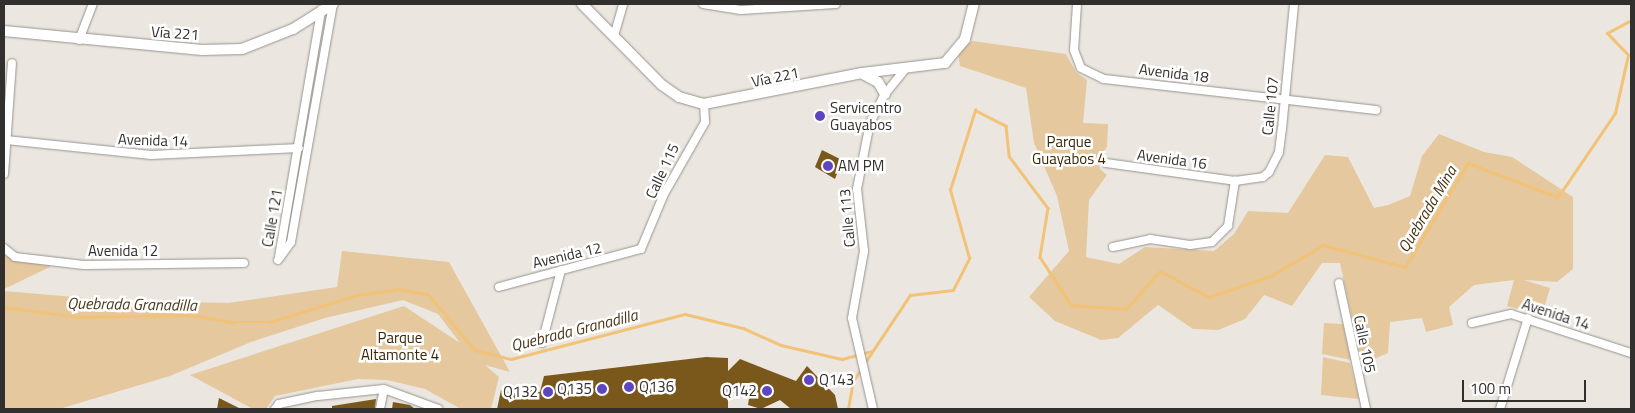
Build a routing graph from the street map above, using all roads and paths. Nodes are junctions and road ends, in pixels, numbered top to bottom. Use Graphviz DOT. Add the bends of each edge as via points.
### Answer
graph roads {
  1 [pos="93,4"];
  2 [pos="333,4"];
  3 [pos="582,4"];
  4 [pos="623,4"];
  5 [pos="703,4"];
  6 [pos="836,4"];
  7 [pos="974,4"];
  8 [pos="1077,4"];
  9 [pos="1294,4"];
  10 [pos="321,10"];
  11 [pos="4,31"];
  12 [pos="614,36"];
  13 [pos="79,40"];
  14 [pos="12,63"];
  15 [pos="905,69"];
  16 [pos="862,74"];
  17 [pos="885,94"];
  18 [pos="1286,101"];
  19 [pos="704,104"];
  20 [pos="1376,110"];
  21 [pos="6,140"];
  22 [pos="298,148"];
  23 [pos="1106,163"];
  24 [pos="4,174"];
  25 [pos="1235,181"];
  26 [pos="1113,247"];
  27 [pos="5,249"];
  28 [pos="641,249"];
  29 [pos="244,264"];
  30 [pos="560,270"];
  31 [pos="1339,283"];
  32 [pos="499,287"];
  33 [pos="1528,318"];
  34 [pos="1472,323"];
  35 [pos="542,343"];
  36 [pos="1631,353"];
  37 [pos="384,388"];
  38 [pos="277,407"];
  39 [pos="380,409"];
  40 [pos="438,409"];
  41 [pos="873,409"];
  42 [pos="1366,409"];
  43 [pos="1500,409"];
  1 -- 13 [label="street"];
  2 -- 10 [label="main road, Vía 221"];
  2 -- 22 [label="street, Calle 121" via="291,242 278,260"];
  3 -- 12 [label="main road, Vía 221"];
  4 -- 12 [label="street"];
  5 -- 6 [label="street" via="741,10"];
  7 -- 15 [label="main road, Vía 221" via="965,39 945,63"];
  8 -- 18 [label="street, Avenida 18" via="1074,50 1081,68 1104,79"];
  9 -- 18 [label="street, Calle 107"];
  10 -- 13 [label="main road, Vía 221" via="276,37 242,49 202,50"];
  10 -- 22 [label="street, Calle 121"];
  11 -- 13 [label="main road, Vía 221"];
  12 -- 19 [label="main road, Vía 221" via="679,98"];
  14 -- 21 [label="street"];
  15 -- 16 [label="main road, Vía 221"];
  15 -- 17 [label="street, Calle 113"];
  16 -- 17 [label="main road" via="878,82"];
  16 -- 19 [label="main road, Vía 221"];
  17 -- 41 [label="street, Calle 113" via="870,123 857,190 864,251 852,309 857,346"];
  18 -- 20 [label="street, Avenida 18"];
  18 -- 25 [label="street, Calle 107" via="1279,152 1269,172 1263,177"];
  19 -- 28 [label="street, Calle 115" via="705,122 664,194"];
  21 -- 22 [label="street, Avenida 14" via="151,155"];
  21 -- 24 [label="street"];
  23 -- 25 [label="street, Avenida 16"];
  25 -- 26 [label="street" via="1228,226 1212,242 1190,245 1150,239"];
  27 -- 29 [label="street, Avenida 12" via="15,257 84,265"];
  28 -- 30 [label="street, Avenida 12"];
  30 -- 32 [label="street, Avenida 12"];
  30 -- 35 [label="street"];
  31 -- 42 [label="street, Calle 105"];
  33 -- 34 [label="street, Avenida 14" via="1493,316"];
  33 -- 36 [label="street, Avenida 14"];
  33 -- 43 [label="street"];
  37 -- 38 [label="street" via="361,389"];
  37 -- 39 [label="street"];
  37 -- 40 [label="street"];
}
